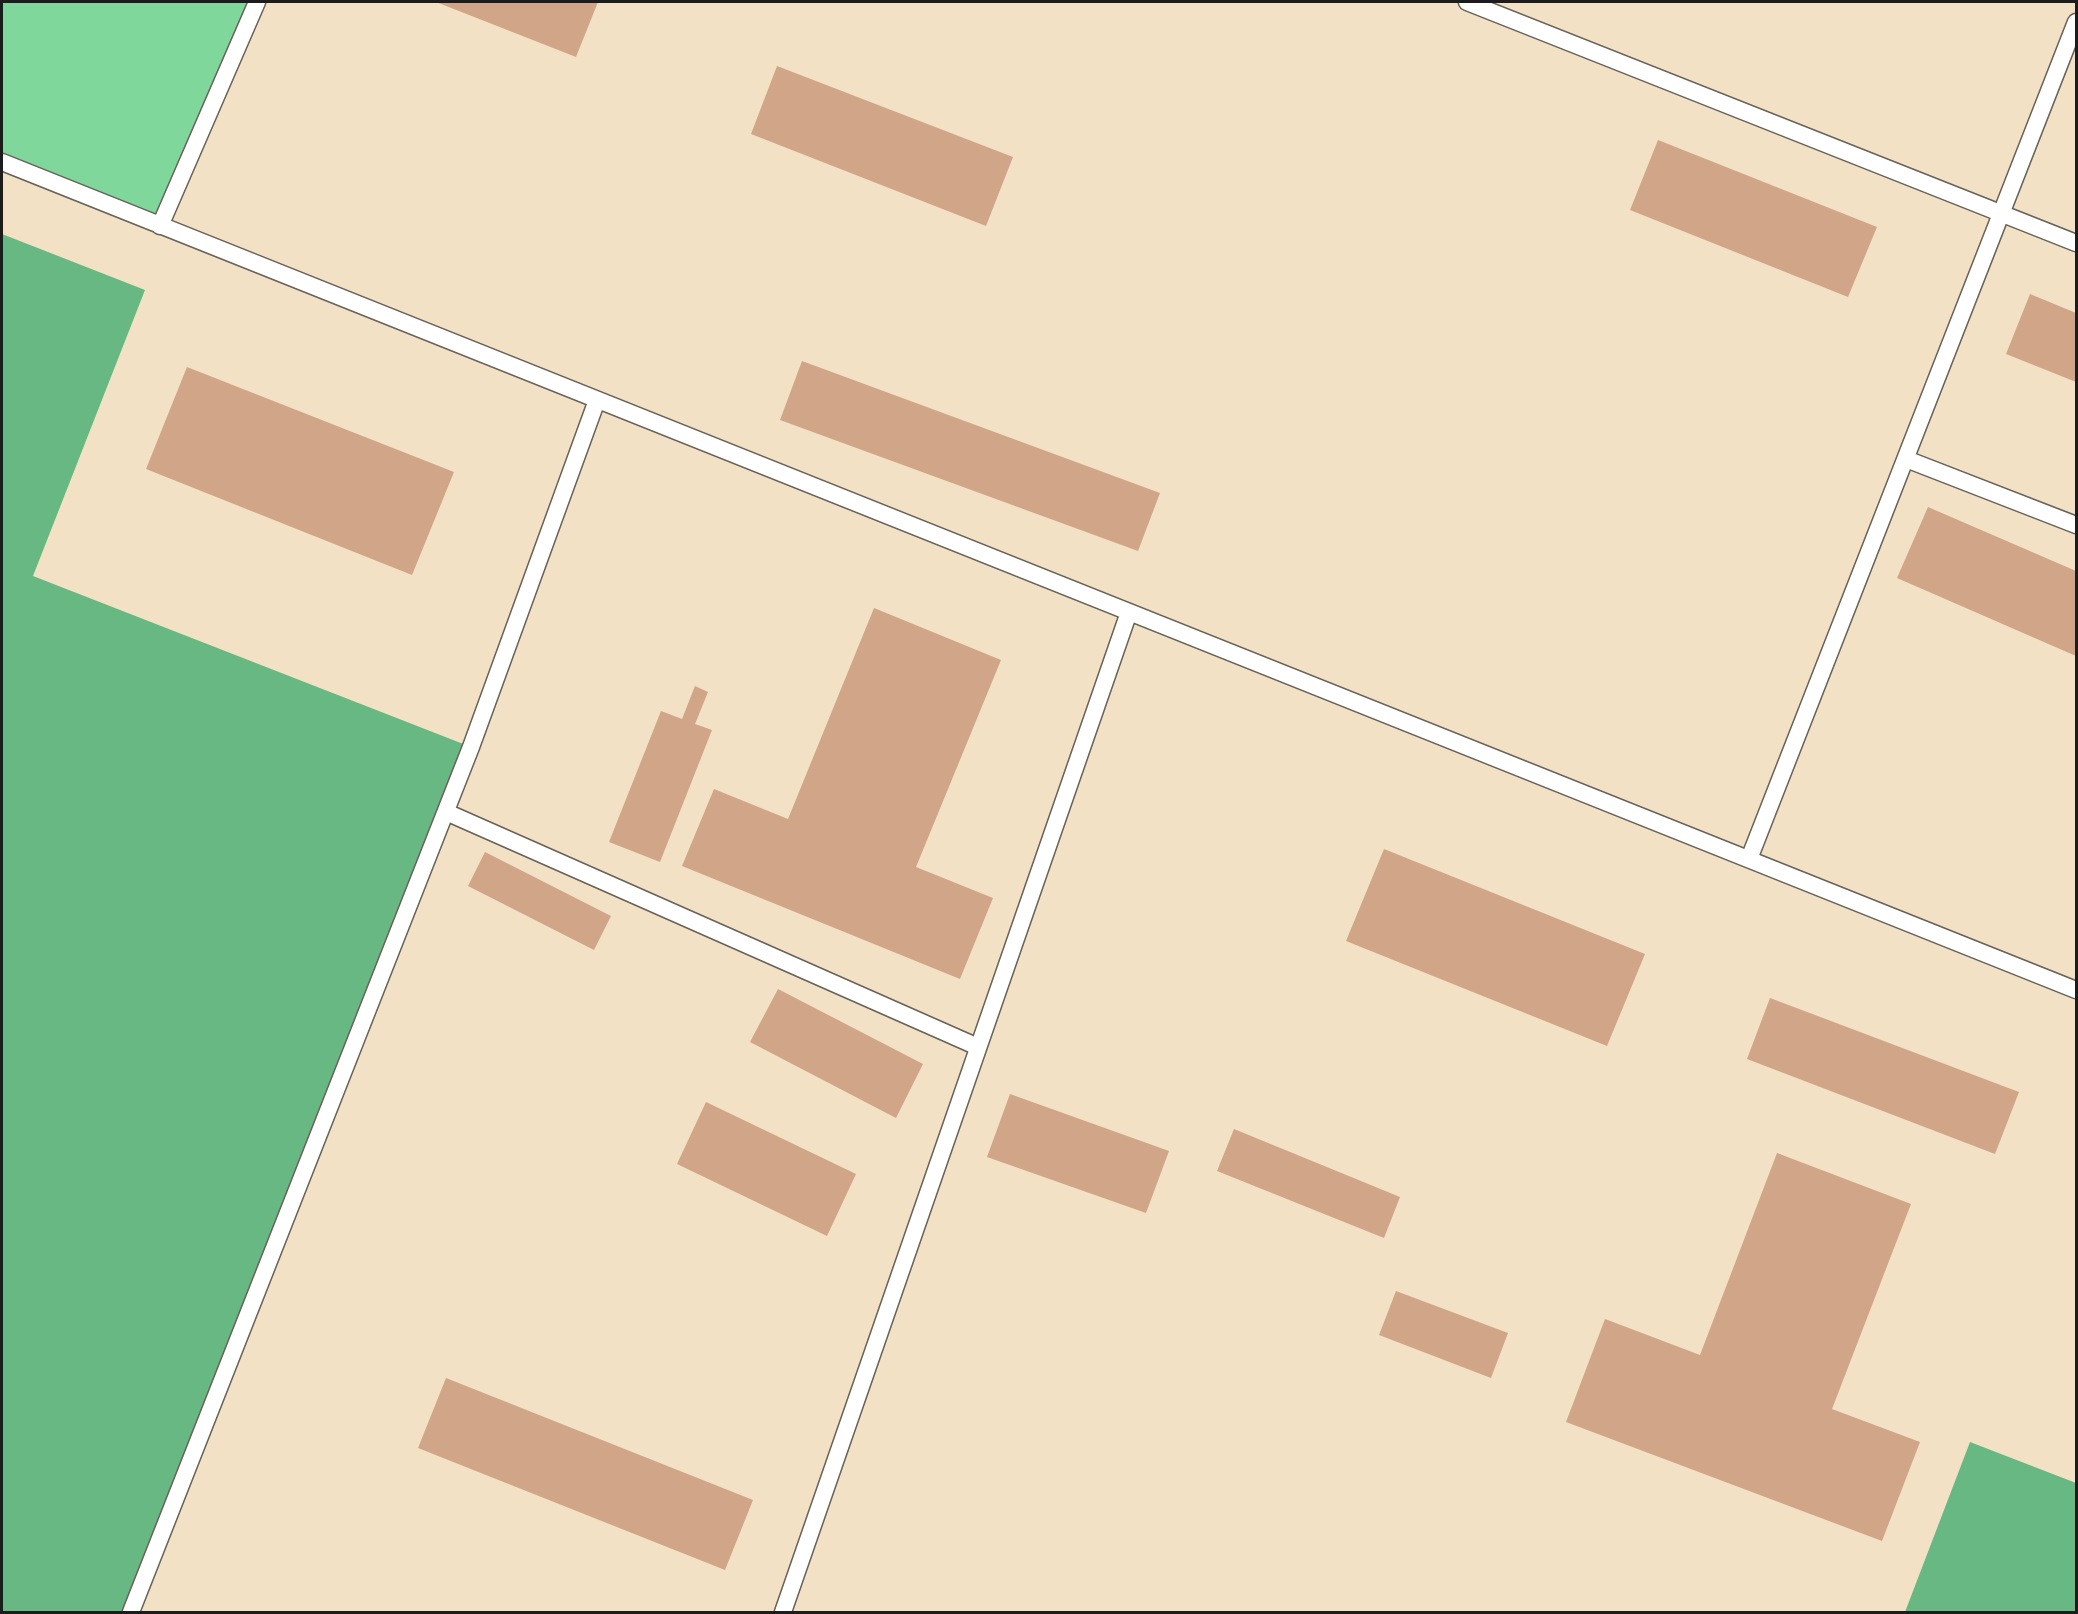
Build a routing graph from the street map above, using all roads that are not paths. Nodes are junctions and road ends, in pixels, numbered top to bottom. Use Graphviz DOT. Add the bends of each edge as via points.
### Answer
graph roads {
  1 [pos="257,2"];
  2 [pos="1467,2"];
  3 [pos="2076,22"];
  4 [pos="2,162"];
  5 [pos="2001,214"];
  6 [pos="160,226"];
  7 [pos="2076,243"];
  8 [pos="597,400"];
  9 [pos="1906,459"];
  10 [pos="2076,525"];
  11 [pos="1129,612"];
  12 [pos="446,812"];
  13 [pos="1749,859"];
  14 [pos="2076,990"];
  15 [pos="978,1047"];
  16 [pos="131,1612"];
  17 [pos="783,1612"];
  1 -- 6 [label="lane"];
  2 -- 5 [label="lane"];
  3 -- 5 [label="lane"];
  4 -- 6 [label="lane"];
  5 -- 7 [label="lane"];
  5 -- 9 [label="lane"];
  6 -- 8 [label="lane"];
  8 -- 11 [label="lane"];
  8 -- 12 [label="lane"];
  9 -- 10 [label="lane"];
  9 -- 13 [label="lane"];
  11 -- 13 [label="lane"];
  11 -- 15 [label="lane"];
  12 -- 15 [label="lane"];
  12 -- 16 [label="lane"];
  13 -- 14 [label="lane"];
  15 -- 17 [label="lane"];
}
